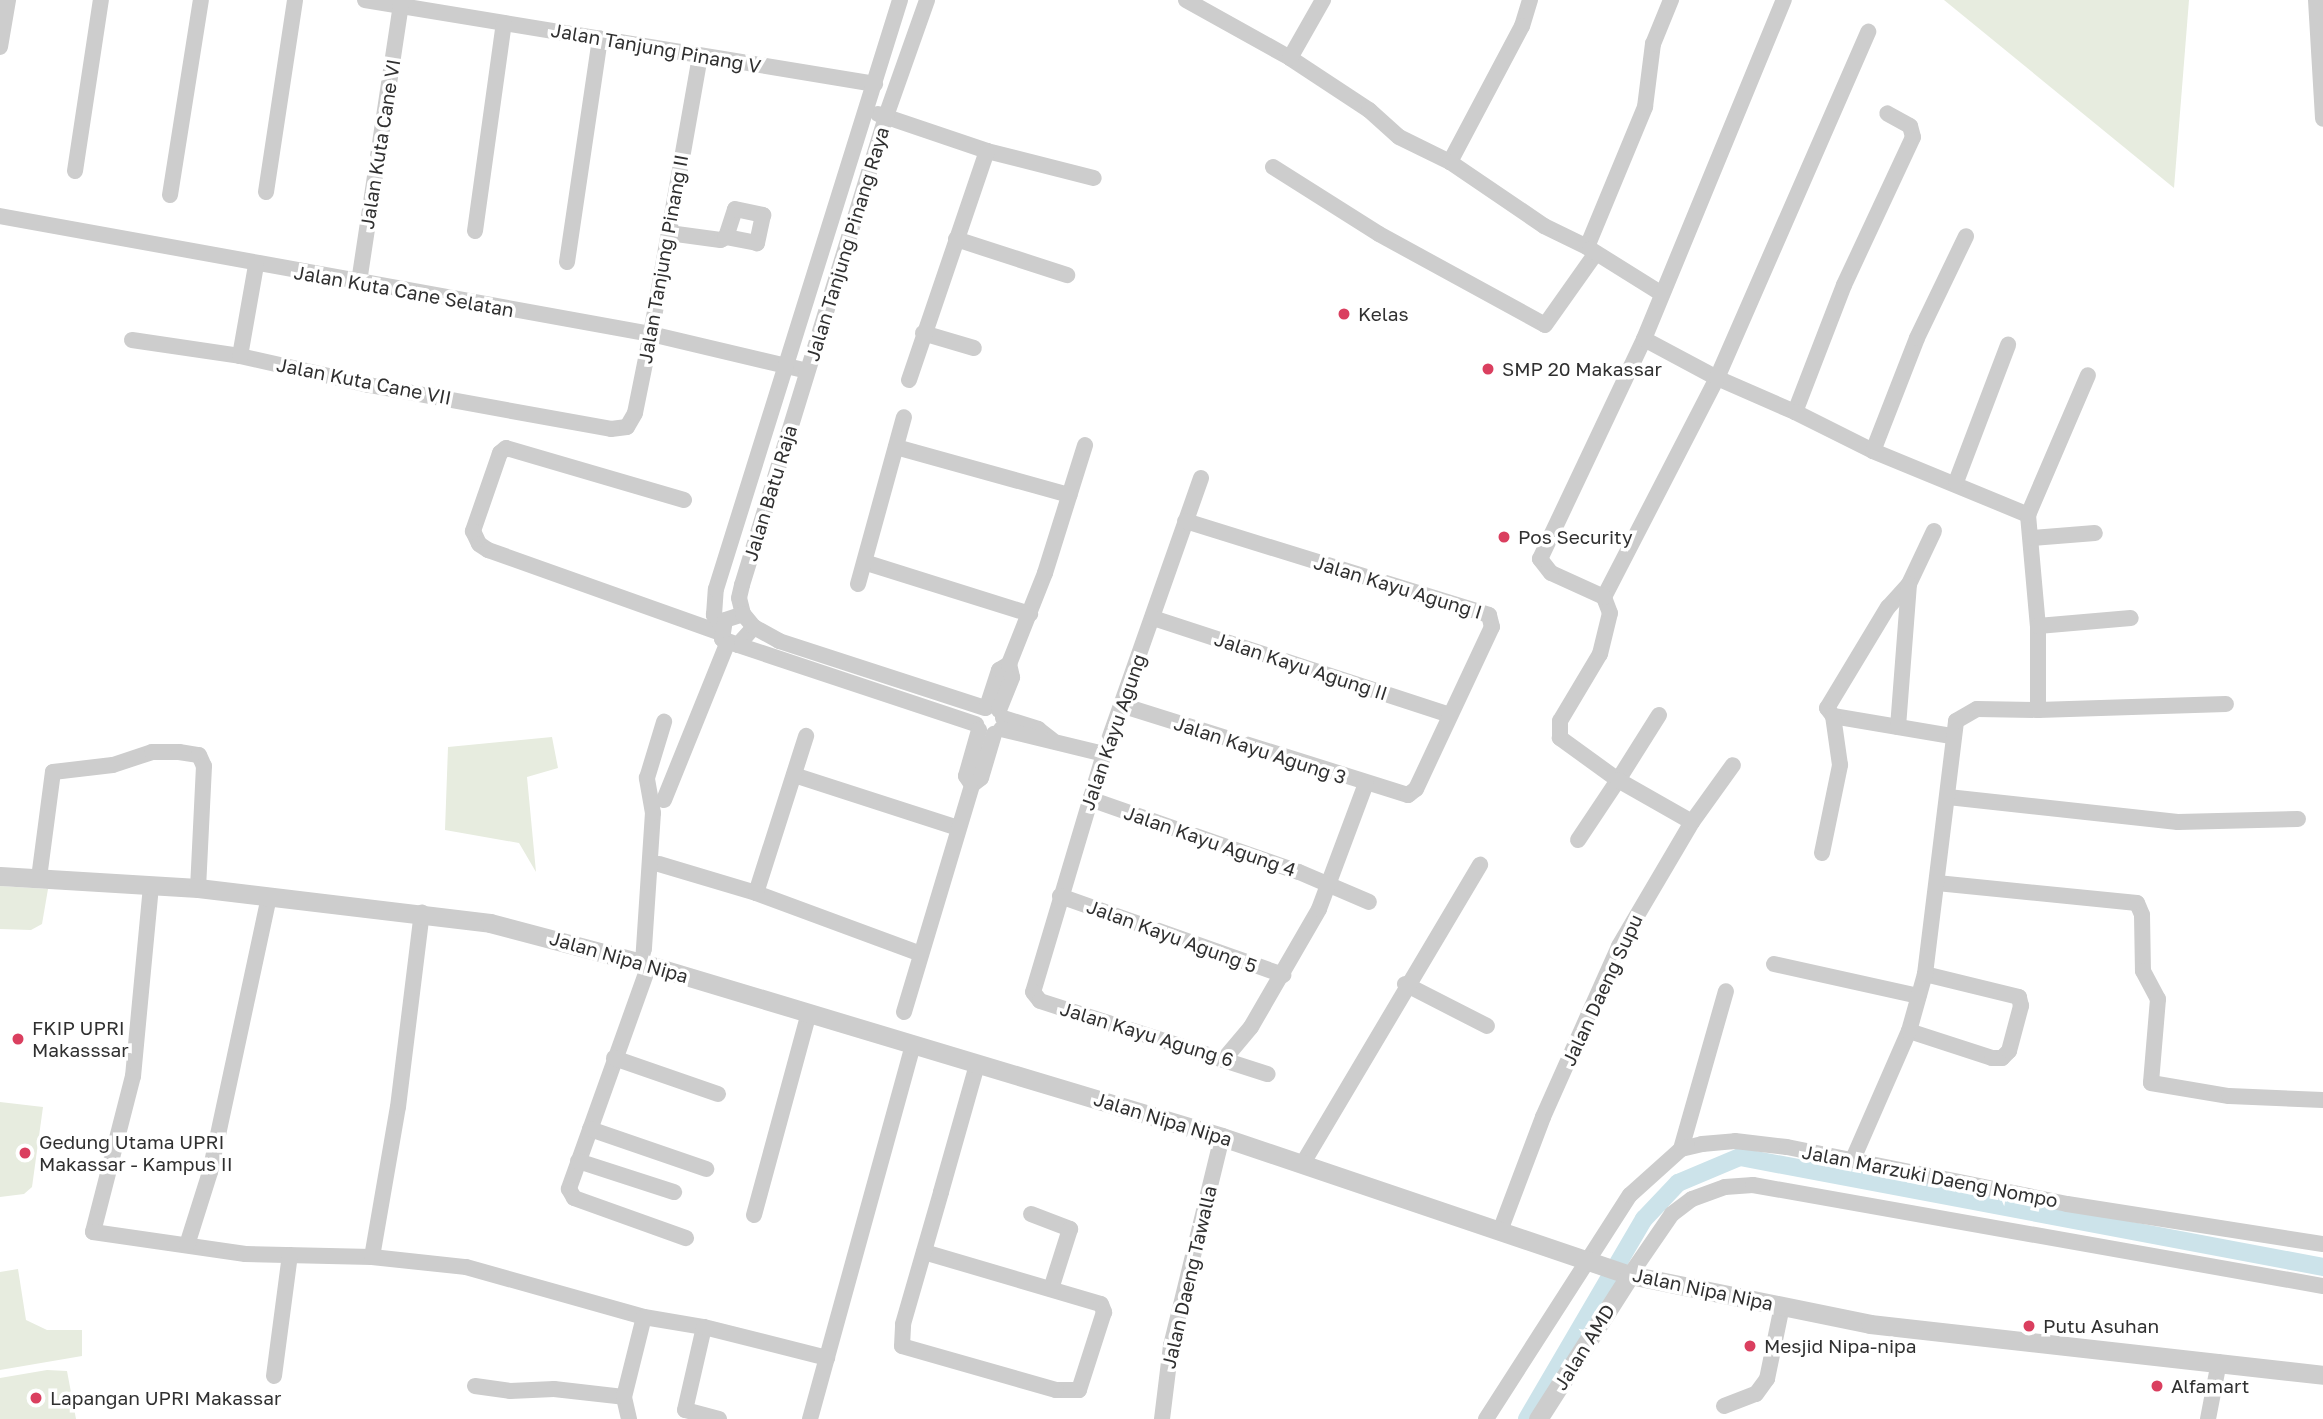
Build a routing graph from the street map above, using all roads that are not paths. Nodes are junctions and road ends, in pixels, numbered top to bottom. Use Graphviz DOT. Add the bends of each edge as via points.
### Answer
graph roads {
  1 [pos="8,0"];
  2 [pos="101,0"];
  3 [pos="201,0"];
  4 [pos="295,0"];
  5 [pos="365,0"];
  6 [pos="900,0"];
  7 [pos="928,0"];
  8 [pos="1186,0"];
  9 [pos="1323,0"];
  10 [pos="1530,0"];
  11 [pos="1671,0"];
  12 [pos="1784,0"];
  13 [pos="2316,0"];
  14 [pos="401,5"];
  15 [pos="504,23"];
  16 [pos="1868,32"];
  17 [pos="600,38"];
  18 [pos="0,47"];
  19 [pos="700,56"];
  20 [pos="1290,58"];
  21 [pos="875,84"];
  22 [pos="869,111"];
  23 [pos="1887,113"];
  24 [pos="886,116"];
  25 [pos="2323,119"];
  26 [pos="987,150"];
  27 [pos="1450,162"];
  28 [pos="1273,167"];
  29 [pos="75,171"];
  30 [pos="1094,177"];
  31 [pos="266,192"];
  32 [pos="170,195"];
  33 [pos="0,216"];
  34 [pos="475,231"];
  35 [pos="669,233"];
  36 [pos="1966,236"];
  37 [pos="726,237"];
  38 [pos="956,239"];
  39 [pos="1592,250"];
  40 [pos="566,262"];
  41 [pos="256,265"];
  42 [pos="1067,275"];
  43 [pos="359,282"];
  44 [pos="1662,294"];
  45 [pos="923,333"];
  46 [pos="651,334"];
  47 [pos="1644,339"];
  48 [pos="132,340"];
  49 [pos="2008,345"];
  50 [pos="974,348"];
  51 [pos="240,356"];
  52 [pos="786,366"];
  53 [pos="807,372"];
  54 [pos="2088,375"];
  55 [pos="1717,378"];
  56 [pos="909,380"];
  57 [pos="1795,412"];
  58 [pos="904,417"];
  59 [pos="594,426"];
  60 [pos="1085,445"];
  61 [pos="895,447"];
  62 [pos="1873,451"];
  63 [pos="1200,478"];
  64 [pos="1956,482"];
  65 [pos="1069,495"];
  66 [pos="684,500"];
  67 [pos="2028,515"];
  68 [pos="1185,521"];
  69 [pos="1934,531"];
  70 [pos="2095,533"];
  71 [pos="2032,538"];
  72 [pos="867,563"];
  73 [pos="858,584"];
  74 [pos="1909,584"];
  75 [pos="1604,597"];
  76 [pos="743,614"];
  77 [pos="1030,614"];
  78 [pos="1153,618"];
  79 [pos="2131,618"];
  80 [pos="2038,626"];
  81 [pos="754,628"];
  82 [pos="727,637"];
  83 [pos="2226,704"];
  84 [pos="1121,705"];
  85 [pos="2038,710"];
  86 [pos="1450,715"];
  87 [pos="1659,715"];
  88 [pos="1833,716"];
  89 [pos="990,720"];
  90 [pos="664,722"];
  91 [pos="1898,727"];
  92 [pos="806,736"];
  93 [pos="1951,736"];
  94 [pos="1104,754"];
  95 [pos="1733,765"];
  96 [pos="794,775"];
  97 [pos="1618,780"];
  98 [pos="1366,783"];
  99 [pos="1399,794"];
  100 [pos="1948,797"];
  101 [pos="1090,799"];
  102 [pos="664,800"];
  103 [pos="2298,820"];
  104 [pos="1692,822"];
  105 [pos="958,828"];
  106 [pos="1578,840"];
  107 [pos="1822,853"];
  108 [pos="659,864"];
  109 [pos="1480,864"];
  110 [pos="0,876"];
  111 [pos="39,878"];
  112 [pos="1937,883"];
  113 [pos="1329,885"];
  114 [pos="151,886"];
  115 [pos="198,888"];
  116 [pos="756,893"];
  117 [pos="1060,896"];
  118 [pos="269,897"];
  119 [pos="1369,902"];
  120 [pos="422,912"];
  121 [pos="918,953"];
  122 [pos="646,964"];
  123 [pos="1774,964"];
  124 [pos="1925,974"];
  125 [pos="1283,975"];
  126 [pos="1405,984"];
  127 [pos="1033,988"];
  128 [pos="1726,990"];
  129 [pos="1918,996"];
  130 [pos="904,1012"];
  131 [pos="808,1013"];
  132 [pos="1487,1026"];
  133 [pos="1909,1031"];
  134 [pos="913,1044"];
  135 [pos="614,1058"];
  136 [pos="1225,1058"];
  137 [pos="977,1065"];
  138 [pos="1268,1074"];
  139 [pos="718,1094"];
  140 [pos="2323,1100"];
  141 [pos="590,1129"];
  142 [pos="1222,1137"];
  143 [pos="1681,1149"];
  144 [pos="1853,1159"];
  145 [pos="578,1161"];
  146 [pos="1303,1163"];
  147 [pos="706,1170"];
  148 [pos="674,1192"];
  149 [pos="754,1214"];
  150 [pos="1031,1214"];
  151 [pos="1500,1231"];
  152 [pos="686,1238"];
  153 [pos="2323,1244"];
  154 [pos="187,1245"];
  155 [pos="924,1252"];
  156 [pos="290,1255"];
  157 [pos="372,1256"];
  158 [pos="1591,1260"];
  159 [pos="1625,1273"];
  160 [pos="2323,1286"];
  161 [pos="1051,1289"];
  162 [pos="1782,1306"];
  163 [pos="644,1318"];
  164 [pos="704,1327"];
  165 [pos="827,1358"];
  166 [pos="2219,1362"];
  167 [pos="2323,1375"];
  168 [pos="274,1376"];
  169 [pos="475,1386"];
  170 [pos="624,1398"];
  171 [pos="1724,1406"];
  172 [pos="684,1415"];
  173 [pos="629,1419"];
  174 [pos="719,1419"];
  175 [pos="810,1419"];
  176 [pos="1162,1419"];
  177 [pos="1486,1419"];
  178 [pos="1538,1419"];
  179 [pos="2208,1419"];
  1 -- 18 [label="street"];
  2 -- 29 [label="street"];
  3 -- 32 [label="street"];
  4 -- 31 [label="street"];
  5 -- 14 [label="street, Jalan Tanjung Pinang V"];
  6 -- 21 [label="street"];
  7 -- 24 [label="street, Jalan Tanjung Pinang Raya"];
  8 -- 20 [label="street"];
  9 -- 20 [label="street"];
  10 -- 27 [label="street" via="1517,37"];
  11 -- 39 [label="street" via="1653,44 1646,107"];
  12 -- 44 [label="street"];
  13 -- 25 [label="street"];
  14 -- 15 [label="street, Jalan Tanjung Pinang V"];
  14 -- 43 [label="street, Jalan Kuta Cane VI"];
  15 -- 17 [label="street, Jalan Tanjung Pinang V"];
  15 -- 34 [label="street"];
  16 -- 55 [label="street"];
  17 -- 19 [label="street, Jalan Tanjung Pinang V"];
  17 -- 40 [label="street"];
  19 -- 21 [label="street, Jalan Tanjung Pinang V"];
  19 -- 35 [label="street, Jalan Tanjung Pinang II"];
  20 -- 27 [label="street" via="1369,110 1399,137"];
  21 -- 22 [label="street"];
  22 -- 24 [label="street"];
  22 -- 52 [label="street"];
  23 -- 57 [label="street" via="1902,119 1913,137 1844,285"];
  24 -- 26 [label="street"];
  24 -- 53 [label="street, Jalan Tanjung Pinang Raya"];
  26 -- 30 [label="street"];
  26 -- 38 [label="street"];
  27 -- 39 [label="street" via="1544,226"];
  28 -- 39 [label="street" via="1379,234 1545,325"];
  33 -- 41 [label="street, Jalan Kuta Cane Selatan"];
  35 -- 37 [label="street" via="714,241"];
  35 -- 46 [label="street, Jalan Tanjung Pinang II"];
  36 -- 62 [label="street" via="1917,338"];
  38 -- 42 [label="street"];
  38 -- 45 [label="street"];
  39 -- 44 [label="street"];
  41 -- 43 [label="street, Jalan Kuta Cane Selatan"];
  41 -- 51 [label="street"];
  43 -- 46 [label="street, Jalan Kuta Cane Selatan"];
  44 -- 47 [label="street"];
  45 -- 50 [label="street"];
  45 -- 56 [label="street"];
  46 -- 52 [label="street, Jalan Kuta Cane Selatan"];
  46 -- 59 [label="street, Jalan Tanjung Pinang II" via="631,422 622,429"];
  47 -- 55 [label="street"];
  47 -- 75 [label="street" via="1540,559 1551,573"];
  48 -- 51 [label="street, Jalan Kuta Cane VII"];
  49 -- 64 [label="street"];
  51 -- 59 [label="street, Jalan Kuta Cane VII"];
  52 -- 53 [label="street, Jalan Kuta Cane Selatan"];
  52 -- 82 [label="street" via="713,600 714,615"];
  53 -- 76 [label="street, Jalan Batu Raja" via="742,585"];
  54 -- 67 [label="street"];
  55 -- 57 [label="street"];
  55 -- 75 [label="street"];
  57 -- 62 [label="street"];
  58 -- 61 [label="street"];
  60 -- 65 [label="street"];
  61 -- 65 [label="street"];
  61 -- 72 [label="street"];
  62 -- 64 [label="street"];
  63 -- 68 [label="street, Jalan Kayu Agung"];
  64 -- 67 [label="street"];
  65 -- 77 [label="street"];
  66 -- 82 [label="street" via="506,448 500,453 473,531 488,550"];
  67 -- 71 [label="street"];
  68 -- 78 [label="street, Jalan Kayu Agung"];
  68 -- 86 [label="street, Jalan Kayu Agung I" via="1489,615 1492,627"];
  69 -- 74 [label="street"];
  70 -- 71 [label="street"];
  71 -- 80 [label="street"];
  72 -- 73 [label="street"];
  72 -- 77 [label="street"];
  74 -- 88 [label="street" via="1888,607 1828,706"];
  74 -- 91 [label="street"];
  75 -- 97 [label="street" via="1611,617 1600,654 1558,730 1566,744"];
  76 -- 81 [label="street"];
  76 -- 82 [label="street" via="732,615"];
  77 -- 89 [label="street" via="1009,664 999,670"];
  78 -- 84 [label="street, Jalan Kayu Agung"];
  78 -- 86 [label="street, Jalan Kayu Agung II"];
  79 -- 80 [label="street"];
  80 -- 85 [label="street"];
  81 -- 82 [label="street" via="748,640"];
  81 -- 89 [label="street"];
  82 -- 89 [label="street"];
  82 -- 102 [label="street"];
  83 -- 85 [label="street"];
  84 -- 94 [label="street, Jalan Kayu Agung"];
  84 -- 98 [label="street, Jalan Kayu Agung 3"];
  85 -- 93 [label="street" via="1971,710 1956,721"];
  86 -- 99 [label="street, Jalan Kayu Agung I" via="1416,789 1412,794"];
  87 -- 97 [label="street"];
  88 -- 91 [label="street"];
  88 -- 107 [label="street" via="1840,765"];
  89 -- 94 [label="street"];
  89 -- 105 [label="street" via="981,779 972,785"];
  90 -- 122 [label="street" via="647,778 653,813"];
  91 -- 93 [label="street"];
  92 -- 96 [label="street"];
  93 -- 100 [label="street"];
  94 -- 101 [label="street, Jalan Kayu Agung"];
  95 -- 104 [label="street, Jalan Daeng Supu"];
  96 -- 105 [label="street"];
  96 -- 116 [label="street"];
  97 -- 104 [label="street"];
  97 -- 106 [label="street"];
  98 -- 99 [label="street, Jalan Kayu Agung 3"];
  98 -- 113 [label="street"];
  100 -- 103 [label="street" via="2178,822"];
  100 -- 112 [label="street"];
  101 -- 113 [label="street, Jalan Kayu Agung 4"];
  101 -- 117 [label="street, Jalan Kayu Agung"];
  104 -- 151 [label="street, Jalan Daeng Supu" via="1604,978"];
  105 -- 121 [label="street"];
  108 -- 116 [label="street"];
  109 -- 126 [label="street"];
  110 -- 111 [label="street, Jalan Nipa Nipa"];
  111 -- 114 [label="street, Jalan Nipa Nipa"];
  111 -- 115 [label="street" via="53,772 113,765 152,752 179,752 199,755 204,766"];
  112 -- 124 [label="street"];
  112 -- 140 [label="street" via="2137,904 2142,915 2143,971 2158,1006 2151,1083 2230,1096"];
  113 -- 119 [label="street, Jalan Kayu Agung 4"];
  113 -- 125 [label="street"];
  114 -- 115 [label="street, Jalan Nipa Nipa"];
  114 -- 154 [label="street" via="129,1096 92,1228 102,1235"];
  115 -- 118 [label="street, Jalan Nipa Nipa"];
  116 -- 121 [label="street"];
  117 -- 125 [label="street, Jalan Kayu Agung 5"];
  117 -- 127 [label="street, Jalan Kayu Agung"];
  118 -- 120 [label="street, Jalan Nipa Nipa"];
  118 -- 154 [label="street" via="213,1160"];
  120 -- 122 [label="street, Jalan Nipa Nipa" via="491,923"];
  120 -- 157 [label="street" via="398,1107"];
  121 -- 130 [label="street"];
  122 -- 131 [label="street, Jalan Nipa Nipa"];
  122 -- 135 [label="street"];
  123 -- 129 [label="street"];
  124 -- 129 [label="street"];
  124 -- 133 [label="street" via="2019,997 2012,1040 2007,1056 1998,1059"];
  125 -- 136 [label="street"];
  126 -- 132 [label="street"];
  126 -- 146 [label="street"];
  127 -- 136 [label="street, Jalan Kayu Agung 6" via="1040,1001"];
  128 -- 143 [label="street"];
  129 -- 133 [label="street"];
  131 -- 134 [label="street, Jalan Nipa Nipa"];
  131 -- 149 [label="street"];
  133 -- 144 [label="street"];
  134 -- 137 [label="street, Jalan Nipa Nipa"];
  134 -- 165 [label="street"];
  135 -- 139 [label="street"];
  135 -- 141 [label="street"];
  136 -- 138 [label="street, Jalan Kayu Agung 6"];
  137 -- 142 [label="street, Jalan Nipa Nipa"];
  137 -- 155 [label="street"];
  141 -- 145 [label="street"];
  141 -- 147 [label="street"];
  142 -- 146 [label="street, Jalan Nipa Nipa"];
  142 -- 176 [label="street, Jalan Daeng Tawalla" via="1171,1346"];
  143 -- 144 [label="street, Jalan Marzuki Daeng Nompo" via="1735,1141"];
  143 -- 158 [label="street" via="1630,1195"];
  144 -- 153 [label="street, Jalan Marzuki Daeng Nompo" via="2067,1204"];
  145 -- 148 [label="street"];
  145 -- 152 [label="street" via="569,1189 572,1197"];
  146 -- 151 [label="street, Jalan Nipa Nipa"];
  150 -- 161 [label="street" via="1070,1229"];
  151 -- 158 [label="street, Jalan Nipa Nipa"];
  154 -- 156 [label="street"];
  155 -- 161 [label="street"];
  155 -- 161 [label="street" via="901,1336 905,1350 1076,1392 1083,1384 1103,1307"];
  156 -- 157 [label="street"];
  156 -- 168 [label="street"];
  157 -- 163 [label="street" via="466,1267"];
  158 -- 159 [label="street, Jalan Nipa Nipa"];
  158 -- 177 [label="street"];
  159 -- 160 [label="street" via="1667,1220 1692,1199 1726,1187 1753,1185"];
  159 -- 162 [label="street, Jalan Nipa Nipa"];
  159 -- 178 [label="street, Jalan AMD"];
  162 -- 166 [label="street, Jalan Nipa Nipa" via="1870,1324"];
  162 -- 171 [label="street" via="1767,1378 1756,1394"];
  163 -- 164 [label="street"];
  163 -- 170 [label="street"];
  164 -- 165 [label="street"];
  164 -- 172 [label="street"];
  165 -- 175 [label="street"];
  166 -- 167 [label="street, Jalan Nipa Nipa"];
  166 -- 179 [label="street"];
  169 -- 170 [label="street"];
  170 -- 173 [label="street"];
  172 -- 174 [label="street"];
}
